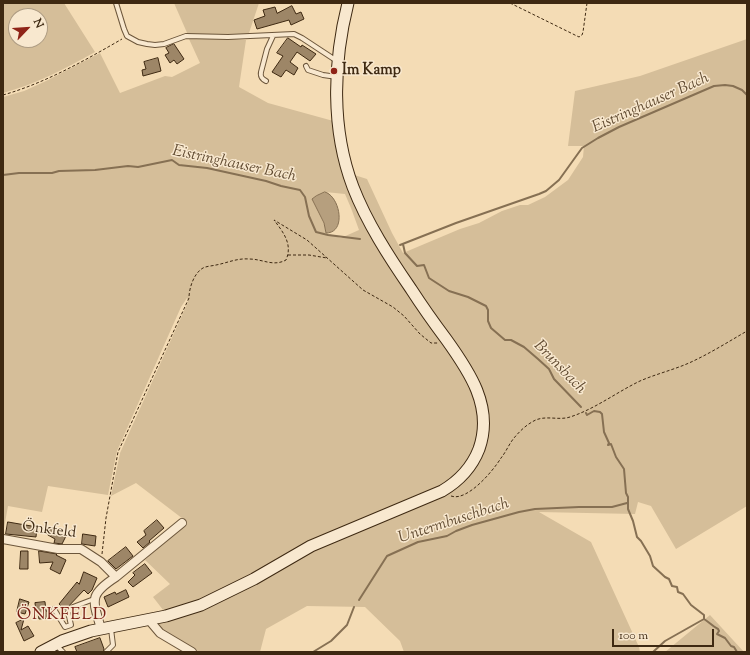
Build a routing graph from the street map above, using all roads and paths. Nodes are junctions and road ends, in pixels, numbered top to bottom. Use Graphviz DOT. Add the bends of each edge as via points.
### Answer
graph roads {
  1 [pos="116,3"];
  2 [pos="348,3"];
  3 [pos="510,3"];
  4 [pos="587,3"];
  5 [pos="127,36"];
  6 [pos="273,36"];
  7 [pos="338,62"];
  8 [pos="306,66"];
  9 [pos="337,77"];
  10 [pos="266,81"];
  11 [pos="3,95"];
  12 [pos="288,256"];
  13 [pos="328,258"];
  14 [pos="747,331"];
  15 [pos="445,338"];
  16 [pos="445,489"];
  17 [pos="182,523"];
  18 [pos="3,539"];
  19 [pos="101,562"];
  20 [pos="116,577"];
  21 [pos="94,600"];
  22 [pos="54,608"];
  23 [pos="149,620"];
  24 [pos="105,628"];
  25 [pos="59,648"];
  26 [pos="41,652"];
  27 [pos="106,652"];
  28 [pos="192,652"];
  1 -- 5 [label="lane"];
  2 -- 7 [label="street"];
  3 -- 4 [label="path" via="579,37 583,32"];
  5 -- 6 [label="lane" via="138,42 155,45 186,36"];
  5 -- 11 [label="path" via="46,80"];
  6 -- 7 [label="lane" via="298,35"];
  6 -- 10 [label="lane" via="260,76"];
  7 -- 9 [label="street"];
  8 -- 9 [label="lane" via="308,70 316,73"];
  9 -- 15 [label="street" via="340,137 354,188 386,251"];
  12 -- 13 [label="path"];
  12 -- 13 [label="path" via="286,237 274,220 307,240"];
  12 -- 19 [label="path" via="286,260 274,264 255,259 240,259 203,268 197,274 189,288 187,302 118,452"];
  13 -- 15 [label="path" via="363,290 404,316 431,343 438,344"];
  14 -- 16 [label="path" via="689,363 641,381 570,417 545,417 533,421 513,439 486,477 464,496 455,497"];
  15 -- 16 [label="street" via="472,377 484,415 477,454 464,474"];
  16 -- 23 [label="street" via="312,546 201,605"];
  17 -- 20 [label="street"];
  18 -- 19 [label="street, Önkfeld" via="58,549 80,549"];
  19 -- 20 [label="street, Önkfeld"];
  20 -- 21 [label="street" via="96,593"];
  21 -- 22 [label="lane" via="73,607 68,612 71,625 64,627"];
  21 -- 24 [label="street" via="95,609"];
  23 -- 24 [label="street"];
  23 -- 28 [label="street" via="160,633"];
  24 -- 25 [label="street" via="73,637"];
  24 -- 27 [label="lane" via="113,645"];
  25 -- 26 [label="street"];
}
